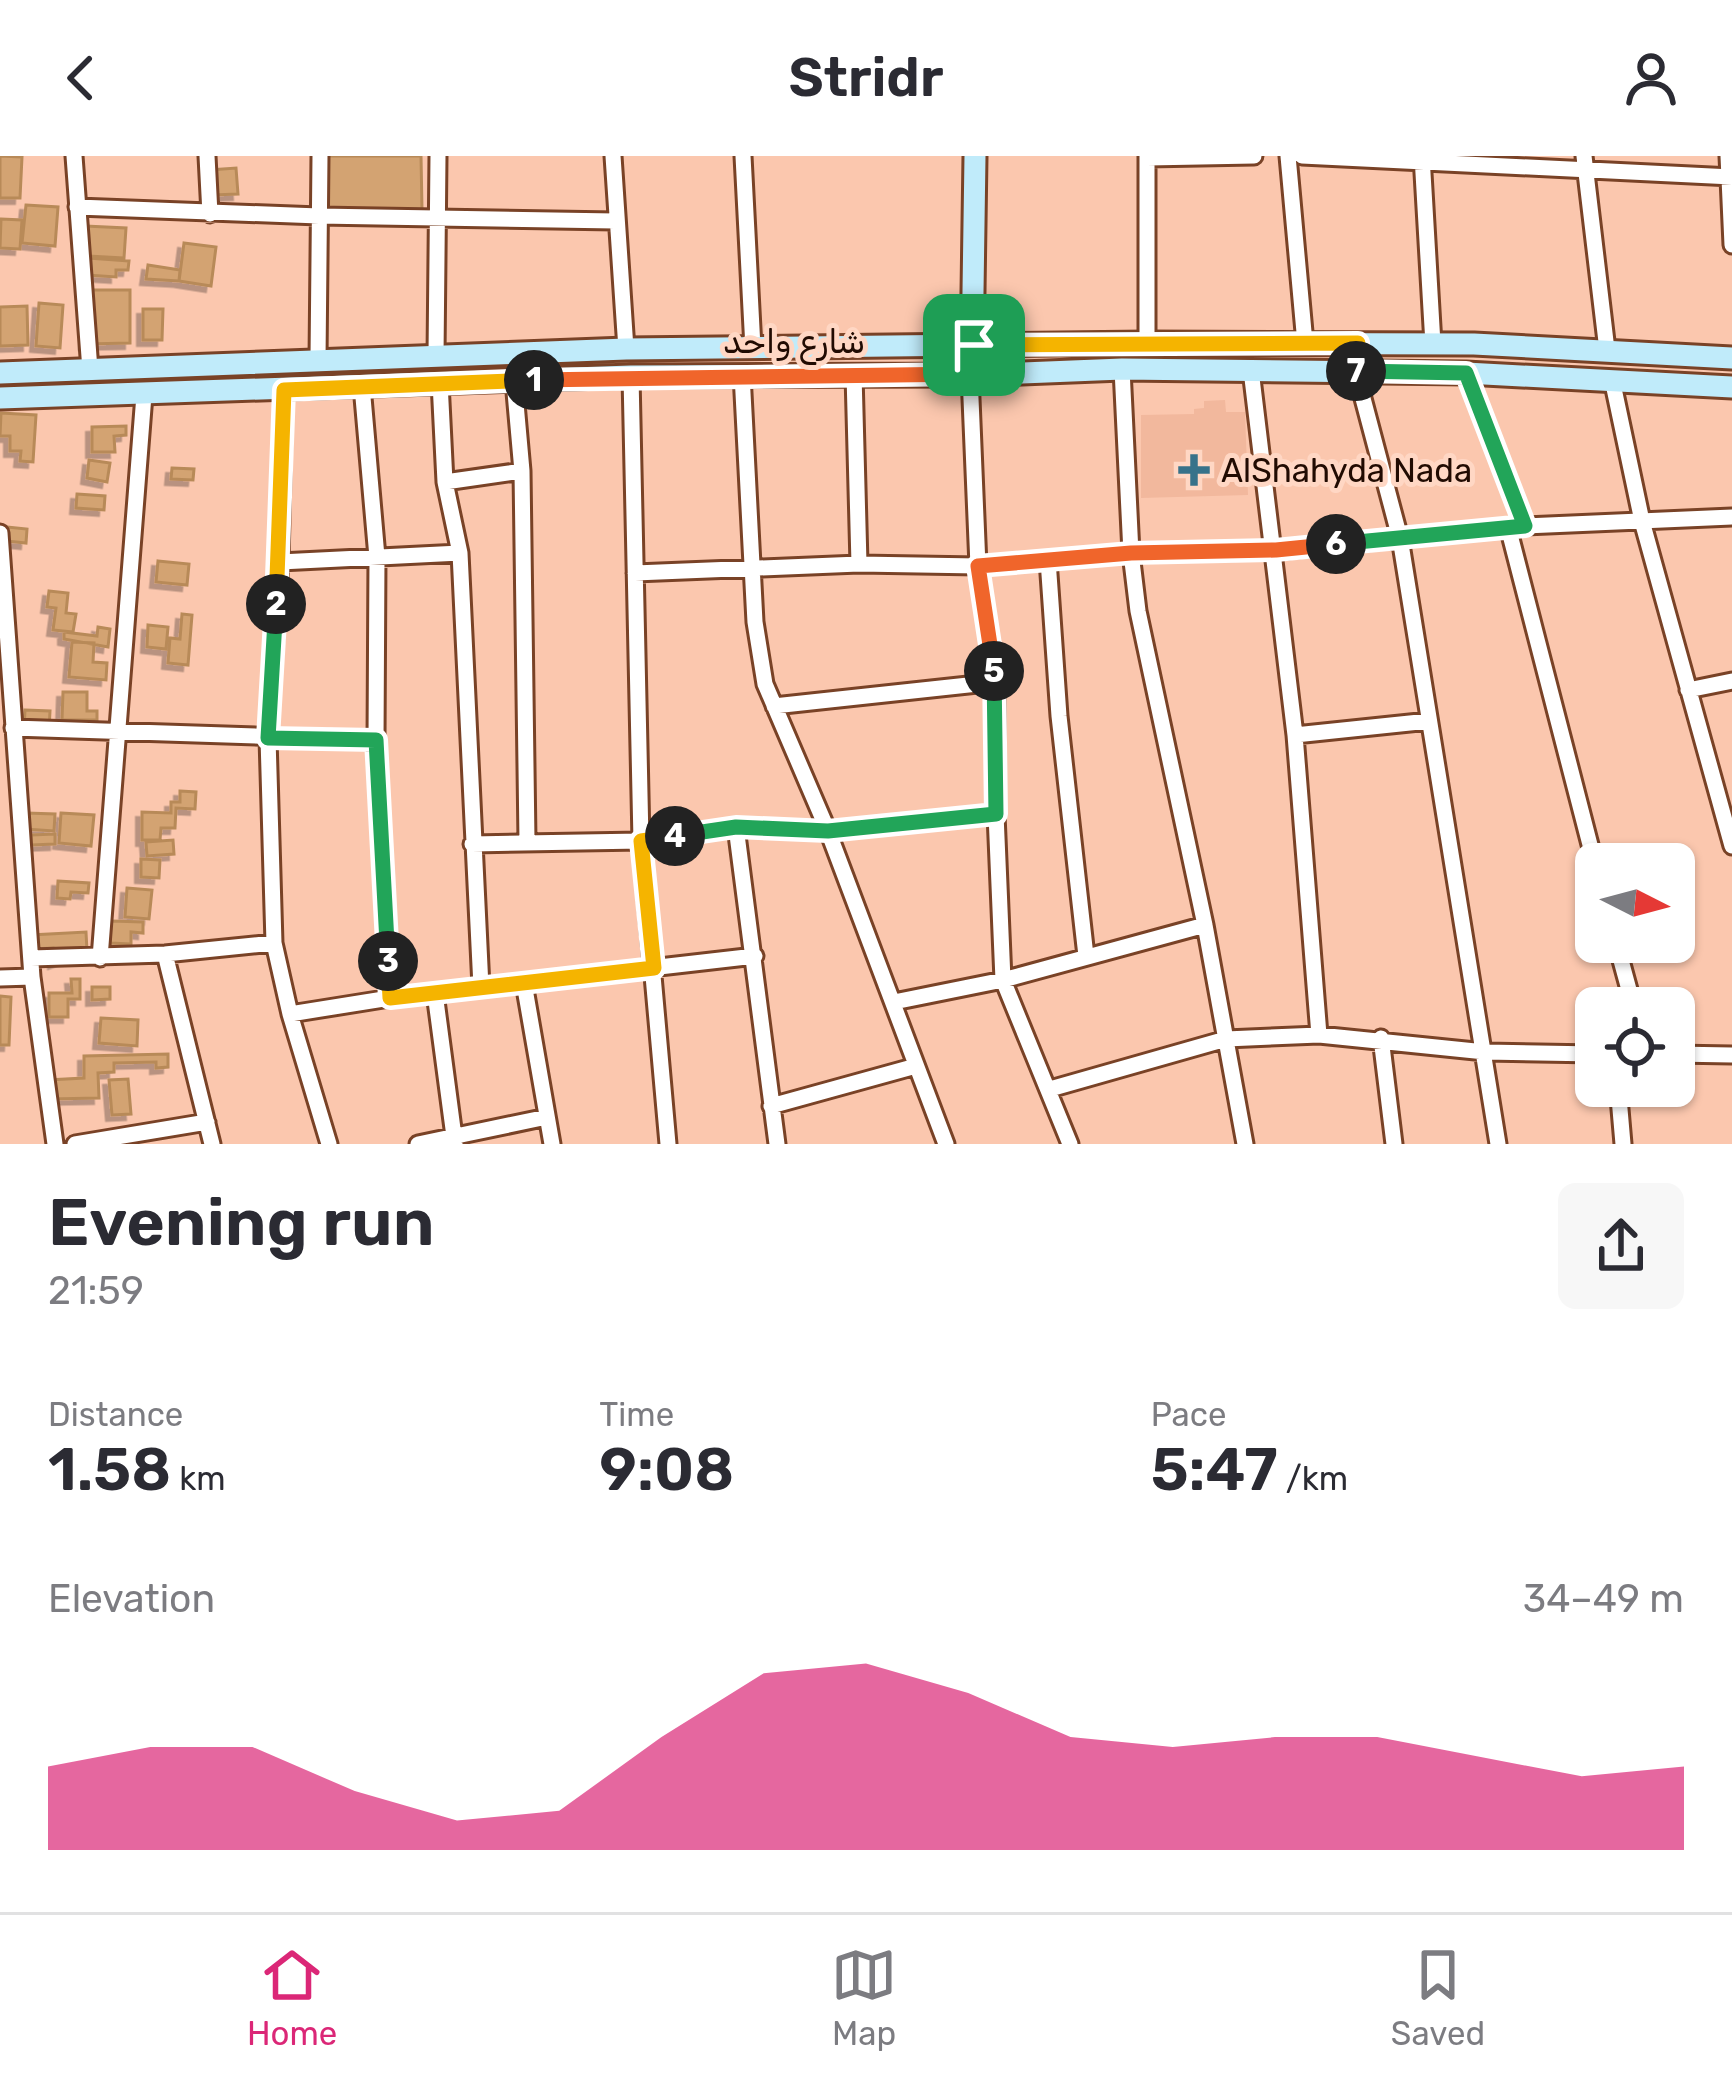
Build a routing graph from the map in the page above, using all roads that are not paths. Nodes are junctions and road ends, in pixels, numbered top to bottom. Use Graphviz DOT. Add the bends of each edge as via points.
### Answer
graph roads {
  1 [pos="74,156"];
  2 [pos="207,156"];
  3 [pos="320,156"];
  4 [pos="438,156"];
  5 [pos="613,156"];
  6 [pos="743,156"];
  7 [pos="975,156"];
  8 [pos="1254,156"];
  9 [pos="1288,156"];
  10 [pos="1302,156"];
  11 [pos="1728,156"];
  12 [pos="1147,157"];
  13 [pos="1422,159"];
  14 [pos="1584,162"];
  15 [pos="1730,177"];
  16 [pos="77,207"];
  17 [pos="210,214"];
  18 [pos="437,216"];
  19 [pos="319,217"];
  20 [pos="615,221"];
  21 [pos="1732,245"];
  22 [pos="1147,343"];
  23 [pos="1305,343"];
  24 [pos="1358,343"];
  25 [pos="1433,344"];
  26 [pos="974,345"];
  27 [pos="753,348"];
  28 [pos="626,349"];
  29 [pos="1606,350"];
  30 [pos="436,356"];
  31 [pos="1732,358"];
  32 [pos="318,360"];
  33 [pos="1122,369"];
  34 [pos="90,370"];
  35 [pos="1251,370"];
  36 [pos="1356,372"];
  37 [pos="0,373"];
  38 [pos="1466,373"];
  39 [pos="742,374"];
  40 [pos="854,374"];
  41 [pos="970,374"];
  42 [pos="631,376"];
  43 [pos="1612,380"];
  44 [pos="514,381"];
  45 [pos="440,382"];
  46 [pos="362,386"];
  47 [pos="1732,389"];
  48 [pos="284,390"];
  49 [pos="144,395"];
  50 [pos="0,398"];
  51 [pos="522,471"];
  52 [pos="445,482"];
  53 [pos="1732,517"];
  54 [pos="1642,521"];
  55 [pos="1517,527"];
  56 [pos="0,533"];
  57 [pos="1400,538"];
  58 [pos="1276,550"];
  59 [pos="460,553"];
  60 [pos="1131,553"];
  61 [pos="376,556"];
  62 [pos="1048,560"];
  63 [pos="280,562"];
  64 [pos="859,564"];
  65 [pos="978,566"];
  66 [pos="755,568"];
  67 [pos="635,573"];
  68 [pos="4,607"];
  69 [pos="996,682"];
  70 [pos="1732,682"];
  71 [pos="1688,690"];
  72 [pos="774,706"];
  73 [pos="1430,721"];
  74 [pos="13,728"];
  75 [pos="117,732"];
  76 [pos="1295,735"];
  77 [pos="268,738"];
  78 [pos="376,740"];
  79 [pos="996,814"];
  80 [pos="736,827"];
  81 [pos="828,831"];
  82 [pos="526,841"];
  83 [pos="641,841"];
  84 [pos="1590,843"];
  85 [pos="472,844"];
  86 [pos="1732,846"];
  87 [pos="1204,925"];
  88 [pos="274,943"];
  89 [pos="165,954"];
  90 [pos="755,956"];
  91 [pos="1086,956"];
  92 [pos="31,958"];
  93 [pos="100,958"];
  94 [pos="654,968"];
  95 [pos="32,977"];
  96 [pos="0,978"];
  97 [pos="1003,980"];
  98 [pos="524,982"];
  99 [pos="481,987"];
  100 [pos="435,993"];
  101 [pos="390,998"];
  102 [pos="894,1002"];
  103 [pos="290,1014"];
  104 [pos="1319,1035"];
  105 [pos="1226,1039"];
  106 [pos="1381,1039"];
  107 [pos="1485,1052"];
  108 [pos="1575,1054"];
  109 [pos="1695,1054"];
  110 [pos="1732,1054"];
  111 [pos="916,1066"];
  112 [pos="1050,1089"];
  113 [pos="771,1106"];
  114 [pos="1620,1107"];
  115 [pos="547,1117"];
  116 [pos="207,1122"];
  117 [pos="454,1140"];
  118 [pos="55,1144"];
  119 [pos="75,1144"];
  120 [pos="212,1144"];
  121 [pos="328,1144"];
  122 [pos="418,1144"];
  123 [pos="552,1144"];
  124 [pos="668,1144"];
  125 [pos="777,1144"];
  126 [pos="946,1144"];
  127 [pos="1070,1144"];
  128 [pos="1246,1144"];
  129 [pos="1394,1144"];
  130 [pos="1498,1144"];
  131 [pos="1623,1144"];
  1 -- 16 [label="street"];
  2 -- 17 [label="street"];
  3 -- 19 [label="street"];
  4 -- 18 [label="street"];
  5 -- 20 [label="street"];
  6 -- 27 [label="street"];
  7 -- 26 [label="street"];
  8 -- 12 [label="street"];
  9 -- 23 [label="street"];
  10 -- 13 [label="street"];
  11 -- 15 [label="street"];
  12 -- 22 [label="street"];
  13 -- 14 [label="street"];
  13 -- 25 [label="street"];
  14 -- 15 [label="street"];
  14 -- 29 [label="street"];
  15 -- 21 [label="street"];
  16 -- 17 [label="street"];
  16 -- 34 [label="street"];
  17 -- 19 [label="street"];
  18 -- 19 [label="street"];
  18 -- 20 [label="street"];
  18 -- 30 [label="street"];
  19 -- 32 [label="street"];
  20 -- 28 [label="street"];
  22 -- 23 [label="street, شارع واحد"];
  22 -- 26 [label="street, شارع واحد"];
  23 -- 24 [label="street, شارع واحد"];
  24 -- 25 [label="street, شارع واحد"];
  24 -- 36 [label="street"];
  25 -- 29 [label="street, شارع واحد"];
  26 -- 27 [label="street, شارع واحد"];
  26 -- 41 [label="street"];
  27 -- 28 [label="street, شارع واحد"];
  28 -- 30 [label="street, شارع واحد"];
  29 -- 31 [label="street, شارع واحد"];
  30 -- 32 [label="street, شارع واحد"];
  32 -- 34 [label="street, شارع واحد"];
  33 -- 35 [label="street, شارع واحد"];
  33 -- 41 [label="street, شارع واحد"];
  33 -- 60 [label="street"];
  34 -- 37 [label="street, شارع واحد"];
  35 -- 36 [label="street, شارع واحد"];
  35 -- 58 [label="street"];
  36 -- 38 [label="street, شارع واحد"];
  36 -- 57 [label="street"];
  38 -- 43 [label="street, شارع واحد"];
  38 -- 55 [label="street"];
  39 -- 40 [label="street, شارع واحد"];
  39 -- 42 [label="street, شارع واحد"];
  39 -- 66 [label="street"];
  40 -- 41 [label="street, شارع واحد"];
  40 -- 64 [label="street"];
  41 -- 65 [label="street"];
  42 -- 44 [label="street, شارع واحد"];
  42 -- 67 [label="street"];
  43 -- 47 [label="street, شارع واحد"];
  43 -- 54 [label="street"];
  44 -- 45 [label="street, شارع واحد"];
  44 -- 51 [label="street"];
  45 -- 46 [label="street, شارع واحد"];
  45 -- 52 [label="street"];
  46 -- 48 [label="street, شارع واحد"];
  46 -- 61 [label="street"];
  48 -- 49 [label="street, شارع واحد"];
  48 -- 63 [label="street"];
  49 -- 50 [label="street, شارع واحد"];
  49 -- 75 [label="street"];
  51 -- 52 [label="street"];
  51 -- 82 [label="street"];
  52 -- 59 [label="street"];
  53 -- 54 [label="street"];
  54 -- 55 [label="street"];
  54 -- 71 [label="street"];
  55 -- 57 [label="street"];
  55 -- 84 [label="street"];
  56 -- 68 [label="street"];
  57 -- 58 [label="street"];
  57 -- 73 [label="street"];
  58 -- 60 [label="street"];
  58 -- 76 [label="street"];
  59 -- 61 [label="street"];
  59 -- 85 [label="street"];
  60 -- 62 [label="street"];
  60 -- 87 [label="street"];
  61 -- 63 [label="street"];
  61 -- 78 [label="street"];
  62 -- 65 [label="street"];
  62 -- 91 [label="street"];
  63 -- 77 [label="street"];
  64 -- 65 [label="street"];
  64 -- 66 [label="street"];
  65 -- 69 [label="street"];
  66 -- 67 [label="street"];
  66 -- 72 [label="street" via="760,657"];
  67 -- 83 [label="street"];
  68 -- 74 [label="street"];
  69 -- 72 [label="street"];
  69 -- 79 [label="street"];
  70 -- 71 [label="street"];
  71 -- 86 [label="street"];
  72 -- 81 [label="street"];
  73 -- 76 [label="street"];
  73 -- 107 [label="street"];
  74 -- 75 [label="street"];
  74 -- 92 [label="street"];
  75 -- 77 [label="street"];
  75 -- 93 [label="street"];
  76 -- 104 [label="street"];
  77 -- 78 [label="street"];
  77 -- 88 [label="street"];
  78 -- 101 [label="street"];
  79 -- 81 [label="street"];
  79 -- 97 [label="street"];
  80 -- 81 [label="street"];
  80 -- 83 [label="street"];
  80 -- 90 [label="street"];
  81 -- 102 [label="street"];
  82 -- 83 [label="street"];
  82 -- 85 [label="street"];
  83 -- 94 [label="street"];
  85 -- 99 [label="street"];
  87 -- 91 [label="street"];
  87 -- 105 [label="street"];
  88 -- 89 [label="street"];
  88 -- 103 [label="street"];
  89 -- 93 [label="street"];
  89 -- 116 [label="street"];
  90 -- 94 [label="street"];
  90 -- 113 [label="street"];
  91 -- 97 [label="street"];
  92 -- 93 [label="street"];
  92 -- 95 [label="street"];
  94 -- 98 [label="street"];
  94 -- 124 [label="street"];
  95 -- 96 [label="street"];
  95 -- 118 [label="street"];
  97 -- 102 [label="street"];
  97 -- 112 [label="street"];
  98 -- 99 [label="street"];
  98 -- 115 [label="street"];
  99 -- 100 [label="street"];
  100 -- 101 [label="street"];
  100 -- 117 [label="street"];
  101 -- 103 [label="street"];
  102 -- 111 [label="street"];
  103 -- 121 [label="street"];
  104 -- 105 [label="street"];
  104 -- 106 [label="street"];
  105 -- 112 [label="street"];
  105 -- 128 [label="street"];
  106 -- 107 [label="street"];
  106 -- 129 [label="street"];
  107 -- 108 [label="street"];
  107 -- 130 [label="street"];
  109 -- 110 [label="street"];
  111 -- 113 [label="street"];
  111 -- 126 [label="street"];
  112 -- 127 [label="street"];
  113 -- 125 [label="street"];
  114 -- 131 [label="street"];
  115 -- 117 [label="street"];
  115 -- 123 [label="street"];
  116 -- 119 [label="street"];
  116 -- 120 [label="street"];
  117 -- 122 [label="street"];
}
